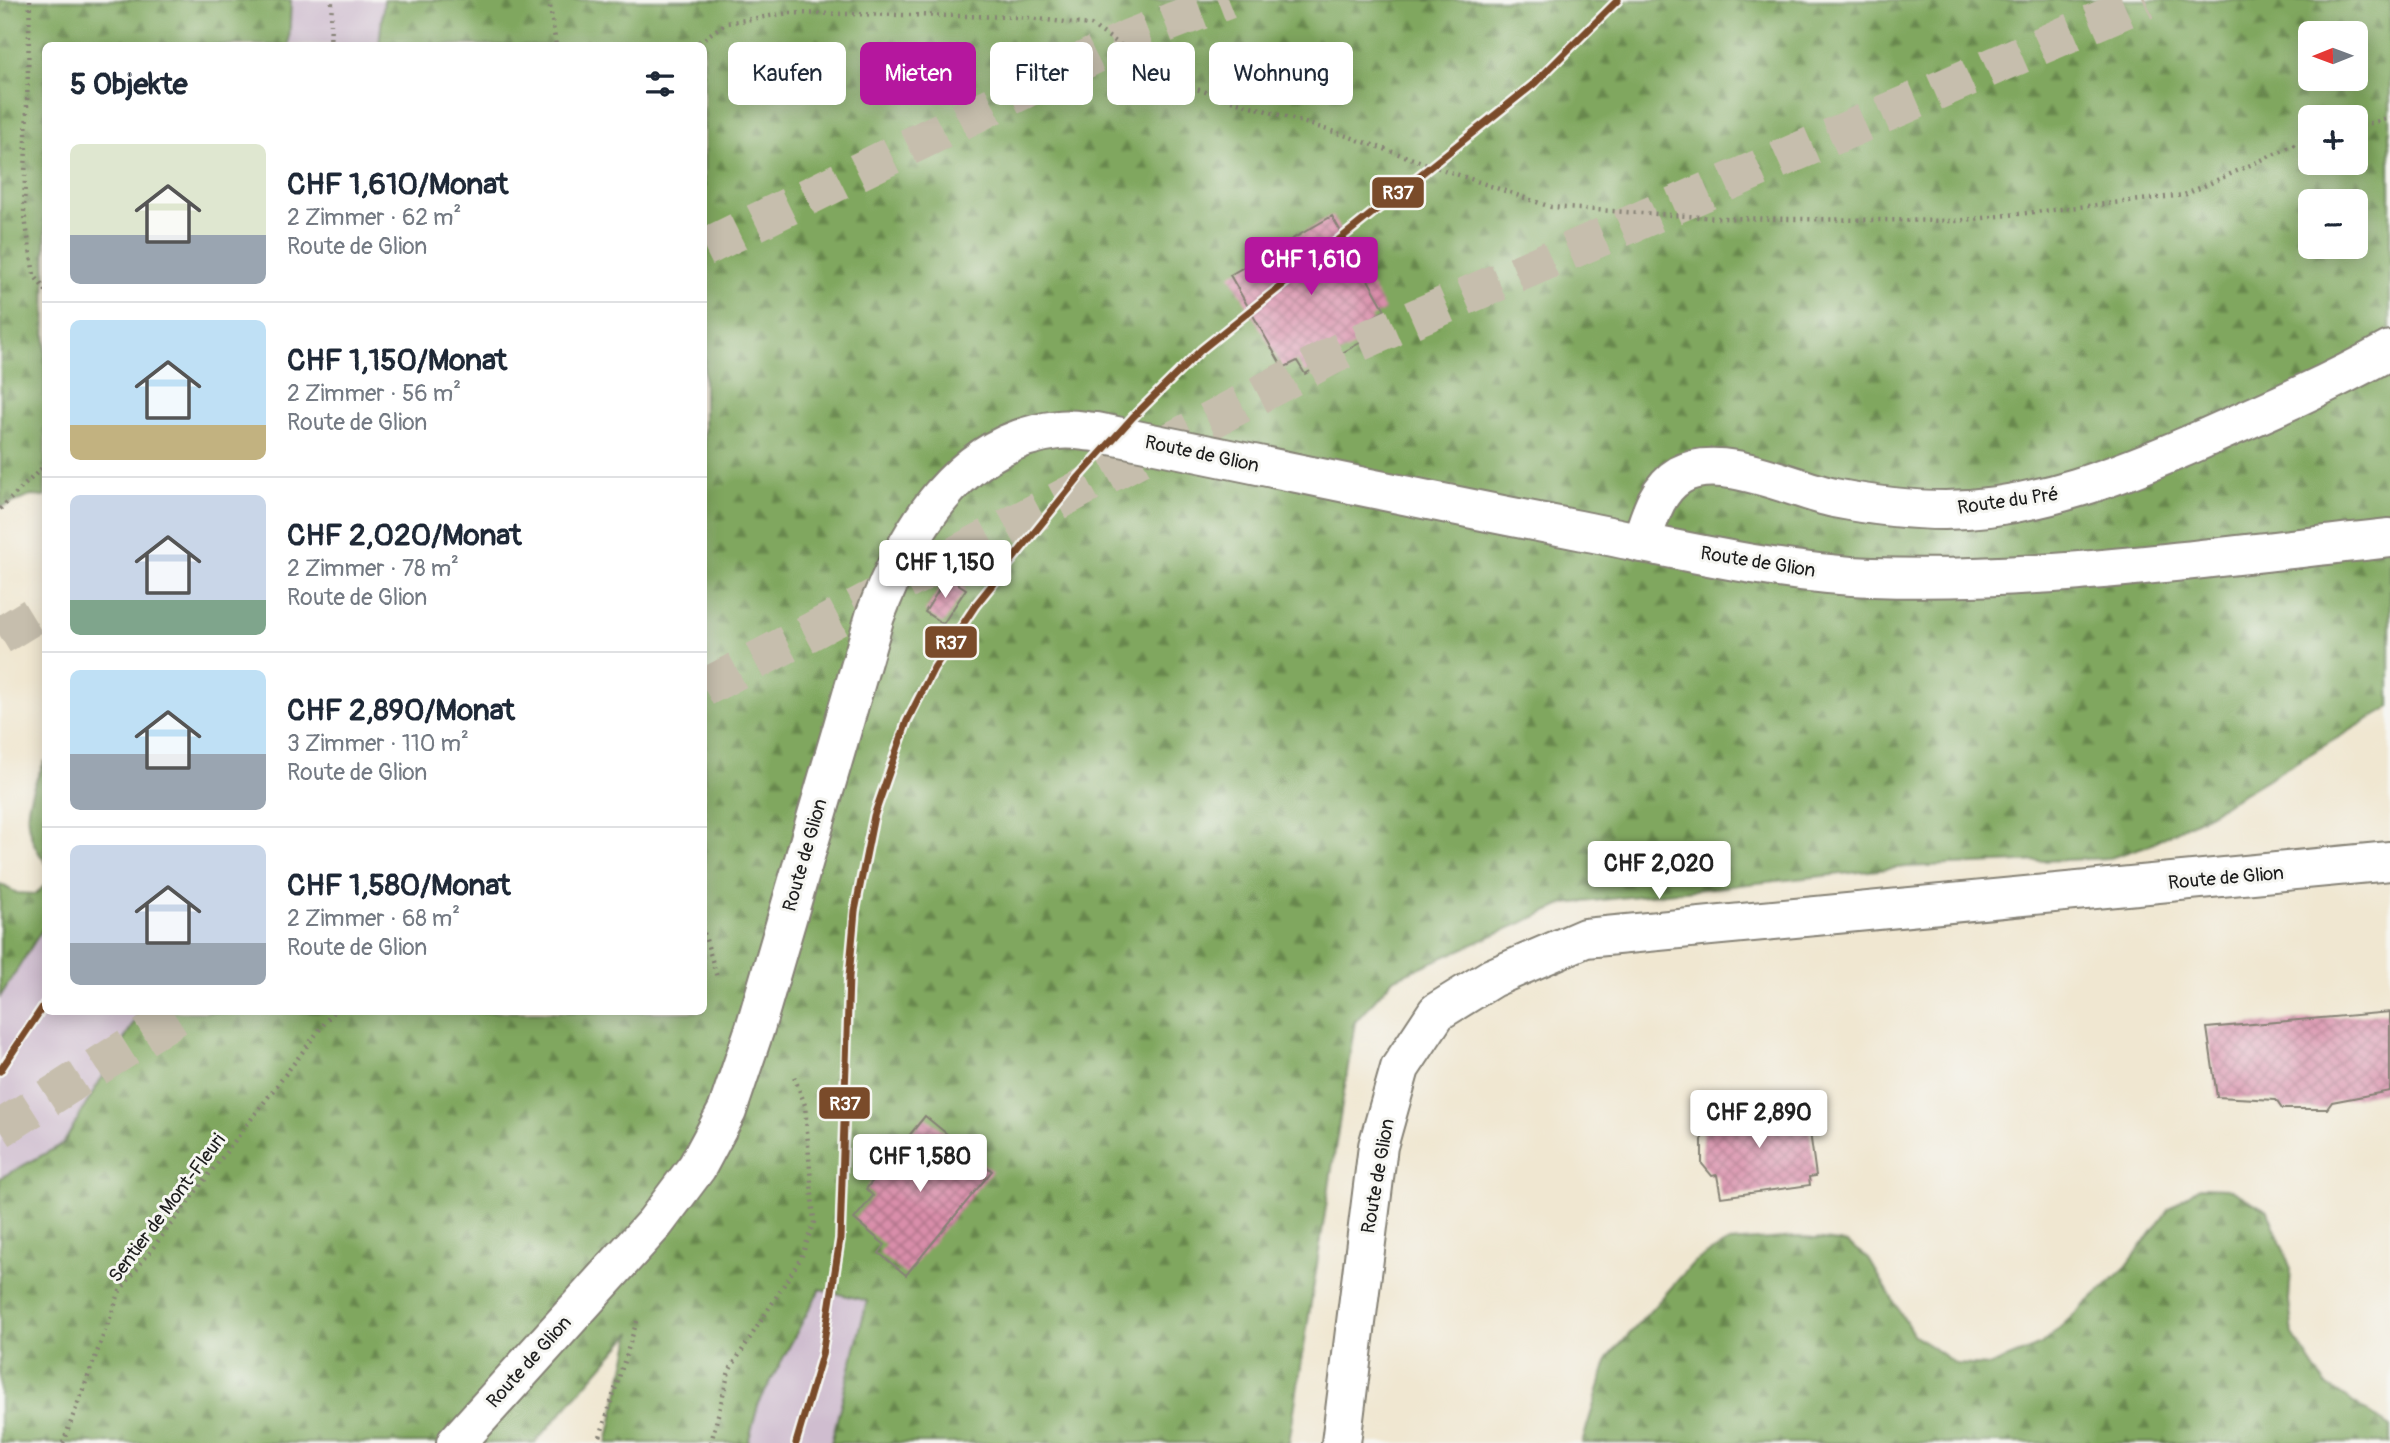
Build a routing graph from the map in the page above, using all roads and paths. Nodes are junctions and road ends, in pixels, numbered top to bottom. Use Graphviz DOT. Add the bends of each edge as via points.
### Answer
graph roads {
  1 [pos="30,0"];
  2 [pos="332,0"];
  3 [pos="549,0"];
  4 [pos="330,42"];
  5 [pos="555,42"];
  6 [pos="699,42"];
  7 [pos="2390,118"];
  8 [pos="2368,124"];
  9 [pos="2298,143"];
  10 [pos="42,286"];
  11 [pos="2390,350"];
  12 [pos="42,468"];
  13 [pos="0,509"];
  14 [pos="2390,538"];
  15 [pos="1641,542"];
  16 [pos="2390,861"];
  17 [pos="707,944"];
  18 [pos="719,986"];
  19 [pos="332,1015"];
  20 [pos="755,1028"];
  21 [pos="63,1443"];
  22 [pos="456,1443"];
  23 [pos="711,1443"];
  24 [pos="1341,1443"];
  1 -- 10 [label="path" via="24,212 34,275"];
  2 -- 4 [label="path"];
  3 -- 5 [label="path"];
  6 -- 9 [label="path" via="726,23 789,13 1019,17 1091,25 1177,83 1551,207 1717,218 1956,221 2184,195"];
  7 -- 8 [label="path"];
  11 -- 15 [label="street, Route du Pré" via="2321,387 2159,460 2061,494 1947,510 1907,508 1833,498 1738,471 1695,470 1665,487"];
  12 -- 13 [label="path"];
  14 -- 15 [label="street, Route de Glion" via="2094,569 1965,577 1870,577 1779,568"];
  15 -- 20 [label="street, Route de Glion" via="1096,432 1059,430 1017,440 982,456 924,515 892,572 875,616"];
  16 -- 24 [label="street, Route de Glion" via="1585,938 1492,978 1437,1012 1400,1068 1378,1146"];
  17 -- 18 [label="path"];
  19 -- 21 [label="path, Sentier de Mont-Fleuri" via="120,1291"];
  20 -- 22 [label="street, Route de Glion" via="727,1111 697,1167 655,1223"];
  20 -- 23 [label="path" via="793,1075 805,1105 814,1222 801,1258 729,1371"];
}
